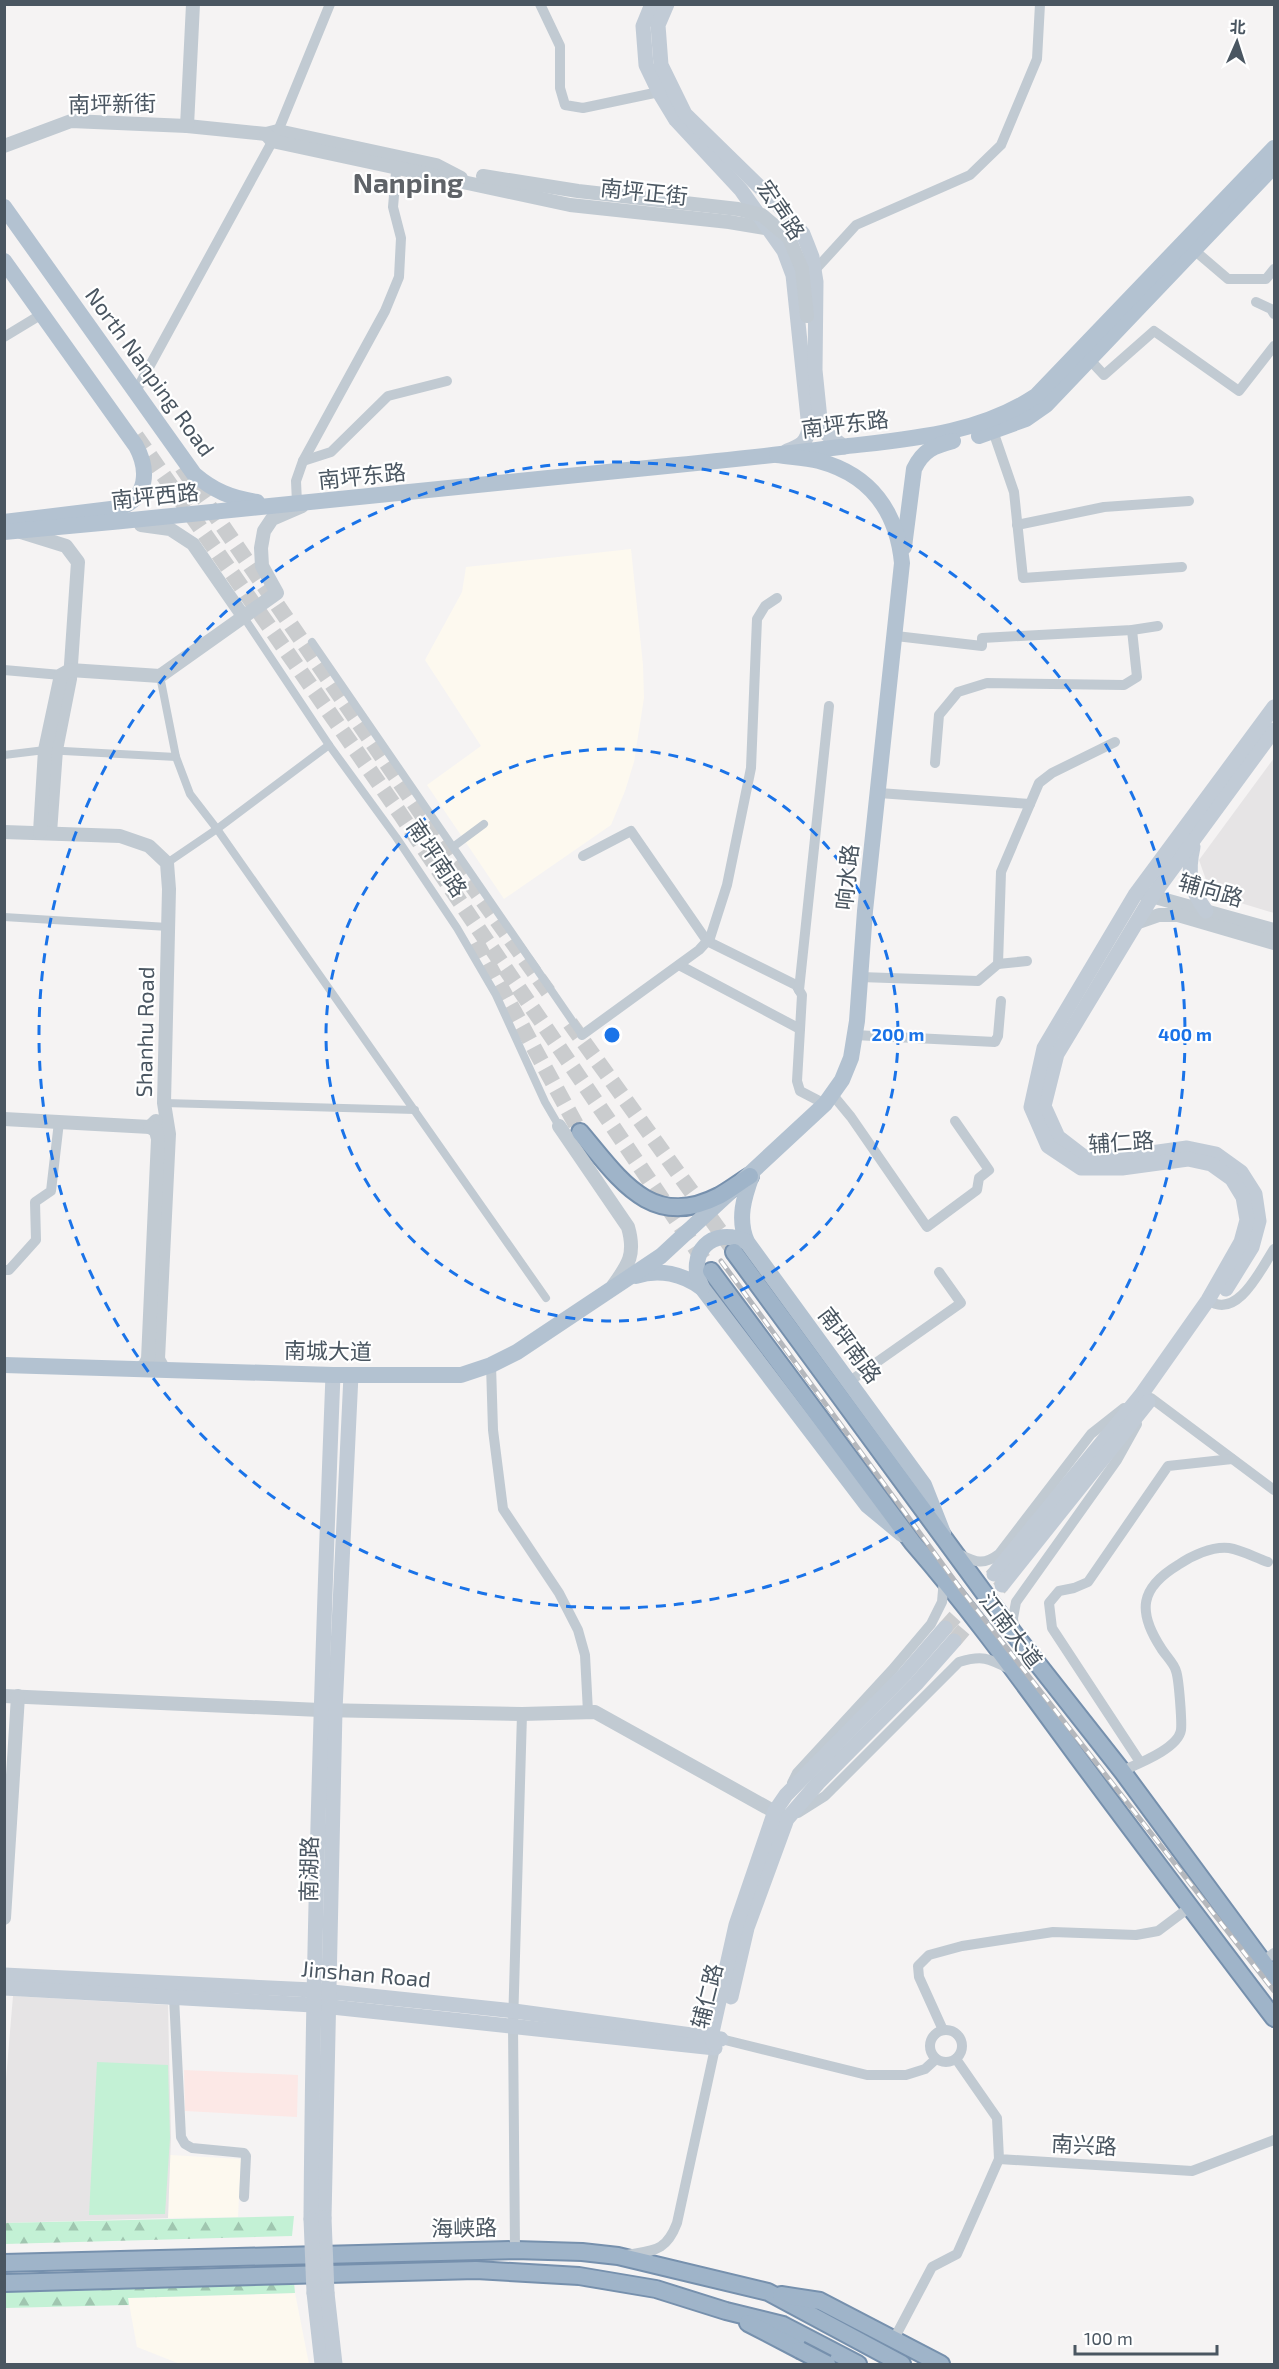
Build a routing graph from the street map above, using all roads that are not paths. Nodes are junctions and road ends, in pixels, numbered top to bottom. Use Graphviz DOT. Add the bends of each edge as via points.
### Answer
graph roads {
  1 [pos="193,4"];
  2 [pos="330,4"];
  3 [pos="540,4"];
  4 [pos="652,4"];
  5 [pos="667,4"];
  6 [pos="1040,4"];
  7 [pos="659,92"];
  8 [pos="187,126"];
  9 [pos="272,136"];
  10 [pos="4,146"];
  11 [pos="1275,148"];
  12 [pos="397,164"];
  13 [pos="1275,166"];
  14 [pos="482,182"];
  15 [pos="4,207"];
  16 [pos="766,229"];
  17 [pos="802,234"];
  18 [pos="1194,250"];
  19 [pos="4,261"];
  20 [pos="1275,269"];
  21 [pos="814,270"];
  22 [pos="1256,302"];
  23 [pos="42,314"];
  24 [pos="1275,314"];
  25 [pos="4,337"];
  26 [pos="1275,346"];
  27 [pos="1090,360"];
  28 [pos="815,370"];
  29 [pos="447,381"];
  30 [pos="136,391"];
  31 [pos="993,431"];
  32 [pos="921,445"];
  33 [pos="844,447"];
  34 [pos="777,455"];
  35 [pos="303,461"];
  36 [pos="1189,501"];
  37 [pos="303,504"];
  38 [pos="111,523"];
  39 [pos="1017,525"];
  40 [pos="9,528"];
  41 [pos="902,563"];
  42 [pos="1182,567"];
  43 [pos="777,598"];
  44 [pos="243,616"];
  45 [pos="1158,626"];
  46 [pos="1132,630"];
  47 [pos="896,636"];
  48 [pos="312,642"];
  49 [pos="4,670"];
  50 [pos="67,675"];
  51 [pos="160,676"];
  52 [pos="829,706"];
  53 [pos="1275,707"];
  54 [pos="1275,730"];
  55 [pos="1115,742"];
  56 [pos="329,745"];
  57 [pos="51,750"];
  58 [pos="4,755"];
  59 [pos="176,757"];
  60 [pos="935,763"];
  61 [pos="879,793"];
  62 [pos="1030,804"];
  63 [pos="484,824"];
  64 [pos="217,829"];
  65 [pos="4,832"];
  66 [pos="45,833"];
  67 [pos="1194,841"];
  68 [pos="453,847"];
  69 [pos="583,856"];
  70 [pos="166,863"];
  71 [pos="1135,895"];
  72 [pos="1153,895"];
  73 [pos="1206,910"];
  74 [pos="4,917"];
  75 [pos="1136,923"];
  76 [pos="168,927"];
  77 [pos="1275,930"];
  78 [pos="707,941"];
  79 [pos="1275,943"];
  80 [pos="1027,961"];
  81 [pos="998,964"];
  82 [pos="679,965"];
  83 [pos="860,977"];
  84 [pos="799,990"];
  85 [pos="1001,1002"];
  86 [pos="800,1029"];
  87 [pos="582,1035"];
  88 [pos="854,1035"];
  89 [pos="828,1099"];
  90 [pos="164,1102"];
  91 [pos="415,1110"];
  92 [pos="4,1119"];
  93 [pos="955,1121"];
  94 [pos="59,1122"];
  95 [pos="559,1126"];
  96 [pos="150,1127"];
  97 [pos="580,1132"];
  98 [pos="752,1174"];
  99 [pos="740,1247"];
  100 [pos="1275,1249"];
  101 [pos="4,1270"];
  102 [pos="711,1271"];
  103 [pos="939,1272"];
  104 [pos="624,1281"];
  105 [pos="702,1288"];
  106 [pos="610,1291"];
  107 [pos="546,1298"];
  108 [pos="1212,1303"];
  109 [pos="4,1365"];
  110 [pos="491,1365"];
  111 [pos="139,1369"];
  112 [pos="164,1370"];
  113 [pos="333,1375"];
  114 [pos="351,1375"];
  115 [pos="850,1382"];
  116 [pos="1146,1396"];
  117 [pos="1232,1459"];
  118 [pos="1275,1491"];
  119 [pos="913,1543"];
  120 [pos="951,1546"];
  121 [pos="1268,1562"];
  122 [pos="944,1578"];
  123 [pos="998,1580"];
  124 [pos="945,1628"];
  125 [pos="1015,1635"];
  126 [pos="954,1641"];
  127 [pos="1015,1671"];
  128 [pos="11,1696"];
  129 [pos="327,1710"];
  130 [pos="588,1712"];
  131 [pos="522,1714"];
  132 [pos="1140,1762"];
  133 [pos="1122,1771"];
  134 [pos="786,1795"];
  135 [pos="781,1815"];
  136 [pos="1190,1907"];
  137 [pos="4,1918"];
  138 [pos="1272,1966"];
  139 [pos="4,1975"];
  140 [pos="4,1989"];
  141 [pos="174,1997"];
  142 [pos="313,1997"];
  143 [pos="329,1999"];
  144 [pos="514,2018"];
  145 [pos="1275,2018"];
  146 [pos="943,2030"];
  147 [pos="716,2041"];
  148 [pos="936,2059"];
  149 [pos="956,2059"];
  150 [pos="1275,2140"];
  151 [pos="999,2159"];
  152 [pos="244,2197"];
  153 [pos="318,2218"];
  154 [pos="515,2250"];
  155 [pos="618,2256"];
  156 [pos="4,2264"];
  157 [pos="4,2283"];
  158 [pos="768,2292"];
  159 [pos="320,2293"];
  160 [pos="726,2311"];
  161 [pos="894,2339"];
  162 [pos="322,2364"];
  163 [pos="335,2364"];
  164 [pos="827,2364"];
  165 [pos="858,2364"];
  166 [pos="902,2364"];
  167 [pos="941,2364"];
  1 -- 8 [label="street, 南坪新街"];
  2 -- 9 [label="street"];
  3 -- 7 [label="street" via="560,46 560,88 565,105 583,108"];
  4 -- 7 [label="main road, 宏声路" via="643,26 646,65"];
  5 -- 17 [label="main road, 宏声路" via="658,25 661,65 685,114 779,206"];
  6 -- 21 [label="street" via="1036,59 1002,145 970,176 856,225"];
  7 -- 16 [label="main road, 宏声路" via="676,120 741,190"];
  8 -- 9 [label="street, 南坪新街"];
  8 -- 10 [label="street, 南坪新街" via="71,121"];
  9 -- 12 [label="street, 南坪正街"];
  9 -- 30 [label="street"];
  11 -- 32 [label="main road, 南坪东路" via="1036,396 1013,411"];
  12 -- 14 [label="street, 南坪正街"];
  12 -- 14 [label="street, 南坪正街" via="436,165"];
  12 -- 35 [label="street" via="393,207 401,238 399,277 385,311"];
  13 -- 18 [label="main road, 南坪东路"];
  14 -- 16 [label="street, 南坪正街" via="570,205"];
  14 -- 28 [label="street, bridge" via="578,190 762,215 789,238 802,269"];
  15 -- 30 [label="main road, North Nanping Road"];
  16 -- 17 [label="street, 南坪正街"];
  16 -- 34 [label="main road, 宏声路" via="784,251 793,275 809,428 803,444"];
  17 -- 21 [label="main road, 宏声路"];
  18 -- 20 [label="street" via="1228,279 1266,279"];
  18 -- 27 [label="main road, 南坪东路"];
  19 -- 23 [label="main road"];
  21 -- 28 [label="main road, 宏声路"];
  22 -- 24 [label="street"];
  23 -- 25 [label="street"];
  23 -- 40 [label="main road" via="136,446 145,468 145,481 137,499 129,505"];
  26 -- 27 [label="street" via="1239,391 1154,331 1104,375"];
  27 -- 31 [label="main road, 南坪东路" via="1036,412"];
  28 -- 33 [label="main road, 宏声路" via="822,427"];
  29 -- 35 [label="street" via="388,396 331,452"];
  30 -- 37 [label="main road, North Nanping Road" via="194,474 207,485 237,499"];
  31 -- 32 [label="main road, 南坪东路" via="933,446"];
  31 -- 39 [label="street" via="1014,492"];
  32 -- 33 [label="main road, 南坪东路"];
  32 -- 41 [label="main road" via="914,469"];
  33 -- 34 [label="main road, 南坪东路"];
  34 -- 37 [label="main road, 南坪东路"];
  34 -- 41 [label="main road, 响水路" via="828,464 865,485 888,511 900,541"];
  35 -- 37 [label="street" via="296,481"];
  36 -- 39 [label="street" via="1104,507"];
  37 -- 38 [label="main road, 南坪西路"];
  37 -- 44 [label="street" via="272,519 264,531 262,567 278,593"];
  38 -- 40 [label="main road, 南坪西路"];
  38 -- 44 [label="street, 南坪南路" via="158,526 182,536 200,552"];
  39 -- 42 [label="street" via="1023,578"];
  40 -- 50 [label="street" via="66,546 78,562"];
  41 -- 47 [label="main road, 响水路"];
  43 -- 78 [label="street" via="765,606 758,619 751,768 727,885"];
  44 -- 51 [label="street"];
  44 -- 56 [label="street, 南坪南路"];
  45 -- 46 [label="street"];
  46 -- 47 [label="street" via="982,638 982,646"];
  46 -- 60 [label="street" via="1137,677 1124,685 987,683 958,692 939,715"];
  47 -- 61 [label="main road, 响水路"];
  48 -- 68 [label="street, 南坪南路"];
  49 -- 50 [label="street"];
  50 -- 51 [label="street"];
  50 -- 57 [label="street"];
  51 -- 59 [label="street"];
  52 -- 84 [label="street"];
  53 -- 71 [label="main road, 辅仁路"];
  54 -- 67 [label="main road, 辅仁路"];
  55 -- 62 [label="street" via="1039,783"];
  56 -- 64 [label="street"];
  56 -- 95 [label="street, 南坪南路" via="457,928 496,995"];
  57 -- 58 [label="street"];
  57 -- 59 [label="street"];
  57 -- 66 [label="street"];
  59 -- 64 [label="street" via="190,794"];
  61 -- 62 [label="street"];
  61 -- 83 [label="main road, 响水路"];
  62 -- 81 [label="street" via="1001,872"];
  63 -- 68 [label="street"];
  64 -- 70 [label="street"];
  64 -- 91 [label="street"];
  65 -- 66 [label="street"];
  66 -- 70 [label="street" via="120,837 149,846"];
  67 -- 72 [label="main road, 辅仁路"];
  67 -- 73 [label="main road" via="1189,876"];
  68 -- 87 [label="street, 南坪南路"];
  69 -- 78 [label="street" via="631,831"];
  70 -- 76 [label="street, Shanhu Road"];
  71 -- 72 [label="street, 辅向路"];
  71 -- 108 [label="main road, 辅仁路" via="1044,1048 1031,1107 1048,1146 1081,1168 1122,1168 1188,1159 1211,1164 1232,1179 1243,1197 1246,1220 1241,1242"];
  72 -- 73 [label="street, 辅向路"];
  72 -- 75 [label="main road, 辅仁路"];
  73 -- 77 [label="street, 辅向路"];
  74 -- 76 [label="street"];
  75 -- 79 [label="street, 辅向路" via="1159,915 1178,915"];
  75 -- 108 [label="main road, 辅仁路" via="1057,1054 1044,1106 1058,1137 1084,1156 1122,1157 1187,1148 1216,1154 1241,1172 1255,1194 1259,1221 1252,1247"];
  76 -- 90 [label="street, Shanhu Road"];
  78 -- 82 [label="street"];
  78 -- 84 [label="street" via="796,985"];
  80 -- 81 [label="street"];
  81 -- 83 [label="street" via="978,981"];
  82 -- 86 [label="street"];
  82 -- 87 [label="street"];
  83 -- 88 [label="main road, 响水路"];
  84 -- 86 [label="street"];
  85 -- 88 [label="street" via="995,1042"];
  86 -- 89 [label="street" via="800,1091"];
  88 -- 89 [label="main road, 响水路" via="851,1058"];
  89 -- 93 [label="street" via="851,1117 927,1227 977,1190 979,1178 989,1170"];
  89 -- 98 [label="main road, 响水路"];
  90 -- 91 [label="street"];
  90 -- 96 [label="street" via="160,1118"];
  90 -- 112 [label="street, Shanhu Road" via="170,1134 158,1359"];
  91 -- 107 [label="street"];
  92 -- 94 [label="street"];
  94 -- 96 [label="street"];
  94 -- 101 [label="street" via="51,1191 35,1202 36,1240 9,1270"];
  95 -- 106 [label="street, 南坪南路" via="630,1233 629,1263"];
  96 -- 111 [label="street" via="158,1139 149,1348 148,1359"];
  97 -- 98 [label="highway" via="621,1182 640,1197 660,1204 680,1207 700,1203"];
  98 -- 99 [label="main road, 南坪南路" via="742,1214"];
  98 -- 104 [label="main road, 响水路" via="661,1256"];
  99 -- 105 [label="main road" via="737,1237 707,1242 695,1264"];
  99 -- 115 [label="main road, 南坪南路"];
  99 -- 120 [label="highway, 江南大道"];
  100 -- 108 [label="street" via="1242,1297 1228,1305"];
  102 -- 119 [label="highway, 江南大道"];
  103 -- 115 [label="street" via="961,1303"];
  104 -- 105 [label="main road" via="643,1274 673,1273"];
  104 -- 106 [label="main road, 南城大道"];
  105 -- 119 [label="main road" via="867,1504"];
  106 -- 110 [label="main road, 南城大道"];
  108 -- 116 [label="main road, 辅仁路"];
  109 -- 111 [label="main road, 南城大道"];
  110 -- 114 [label="main road, 南城大道" via="461,1375"];
  110 -- 130 [label="street" via="493,1430 503,1509 559,1593 578,1630 585,1655"];
  111 -- 112 [label="main road, 南城大道"];
  112 -- 113 [label="main road, 南城大道"];
  113 -- 114 [label="main road, 南城大道"];
  113 -- 129 [label="main road"];
  114 -- 129 [label="main road, 南湖路"];
  115 -- 120 [label="main road, 南坪南路" via="924,1485"];
  116 -- 117 [label="street"];
  116 -- 120 [label="street" via="1091,1434 999,1554 975,1562"];
  116 -- 123 [label="main road, 辅仁路"];
  116 -- 125 [label="street" via="1118,1460 1016,1602"];
  117 -- 118 [label="street"];
  117 -- 132 [label="street" via="1168,1466 1088,1582 1059,1591 1049,1603 1052,1628"];
  119 -- 122 [label="highway, 江南大道"];
  120 -- 125 [label="highway, 江南大道"];
  121 -- 132 [label="street" via="1229,1548 1209,1550 1156,1579 1146,1597 1145,1616 1152,1635 1176,1669 1181,1731 1176,1740"];
  122 -- 127 [label="highway, 江南大道"];
  122 -- 134 [label="street" via="942,1602 931,1624 797,1773"];
  124 -- 134 [label="main road, 辅仁路"];
  125 -- 133 [label="highway, 江南大道"];
  126 -- 135 [label="main road, 辅仁路" via="818,1783"];
  127 -- 135 [label="street" via="989,1658 958,1662 825,1796"];
  127 -- 136 [label="highway, 江南大道"];
  128 -- 129 [label="street"];
  128 -- 137 [label="street"];
  129 -- 131 [label="street"];
  129 -- 142 [label="main road"];
  129 -- 143 [label="main road, 南湖路"];
  130 -- 131 [label="street"];
  130 -- 135 [label="street" via="595,1712"];
  131 -- 144 [label="street"];
  132 -- 133 [label="street"];
  133 -- 138 [label="highway, 江南大道"];
  134 -- 135 [label="main road, 辅仁路"];
  135 -- 147 [label="main road, 辅仁路" via="736,1925"];
  136 -- 145 [label="highway, 江南大道"];
  136 -- 146 [label="street" via="1158,1931 1136,1935 1053,1932 929,1955 918,1966 918,1977"];
  139 -- 142 [label="main road, Jinshan Road"];
  140 -- 141 [label="main road, Jinshan Road"];
  141 -- 142 [label="main road, Jinshan Road"];
  141 -- 152 [label="street" via="180,2137 192,2148 244,2153"];
  142 -- 143 [label="main road, Jinshan Road"];
  142 -- 153 [label="main road"];
  143 -- 144 [label="main road, Jinshan Road"];
  143 -- 153 [label="main road, 南湖路"];
  144 -- 147 [label="main road, Jinshan Road"];
  144 -- 154 [label="street"];
  146 -- 148 [label="street" via="931,2039 930,2050"];
  146 -- 149 [label="street" via="957,2033 962,2041 962,2051"];
  147 -- 148 [label="street" via="867,2075 906,2075 925,2069"];
  147 -- 155 [label="street" via="672,2238 660,2249"];
  148 -- 149 [label="street"];
  149 -- 151 [label="street" via="997,2118"];
  150 -- 151 [label="street, 南兴路" via="1192,2171"];
  151 -- 161 [label="street" via="957,2254 932,2267"];
  153 -- 159 [label="main road, bridge"];
  154 -- 155 [label="highway, 海峡路"];
  154 -- 156 [label="highway, 海峡路"];
  155 -- 158 [label="highway, 海峡路"];
  157 -- 160 [label="highway, 海峡路" via="477,2271 579,2276 656,2289"];
  158 -- 161 [label="highway" via="820,2301"];
  158 -- 166 [label="highway, 海峡路"];
  159 -- 162 [label="main road"];
  159 -- 163 [label="main road"];
  160 -- 164 [label="highway, bridge"];
  160 -- 165 [label="highway, 海峡路" via="783,2325"];
  161 -- 167 [label="highway"];
}
